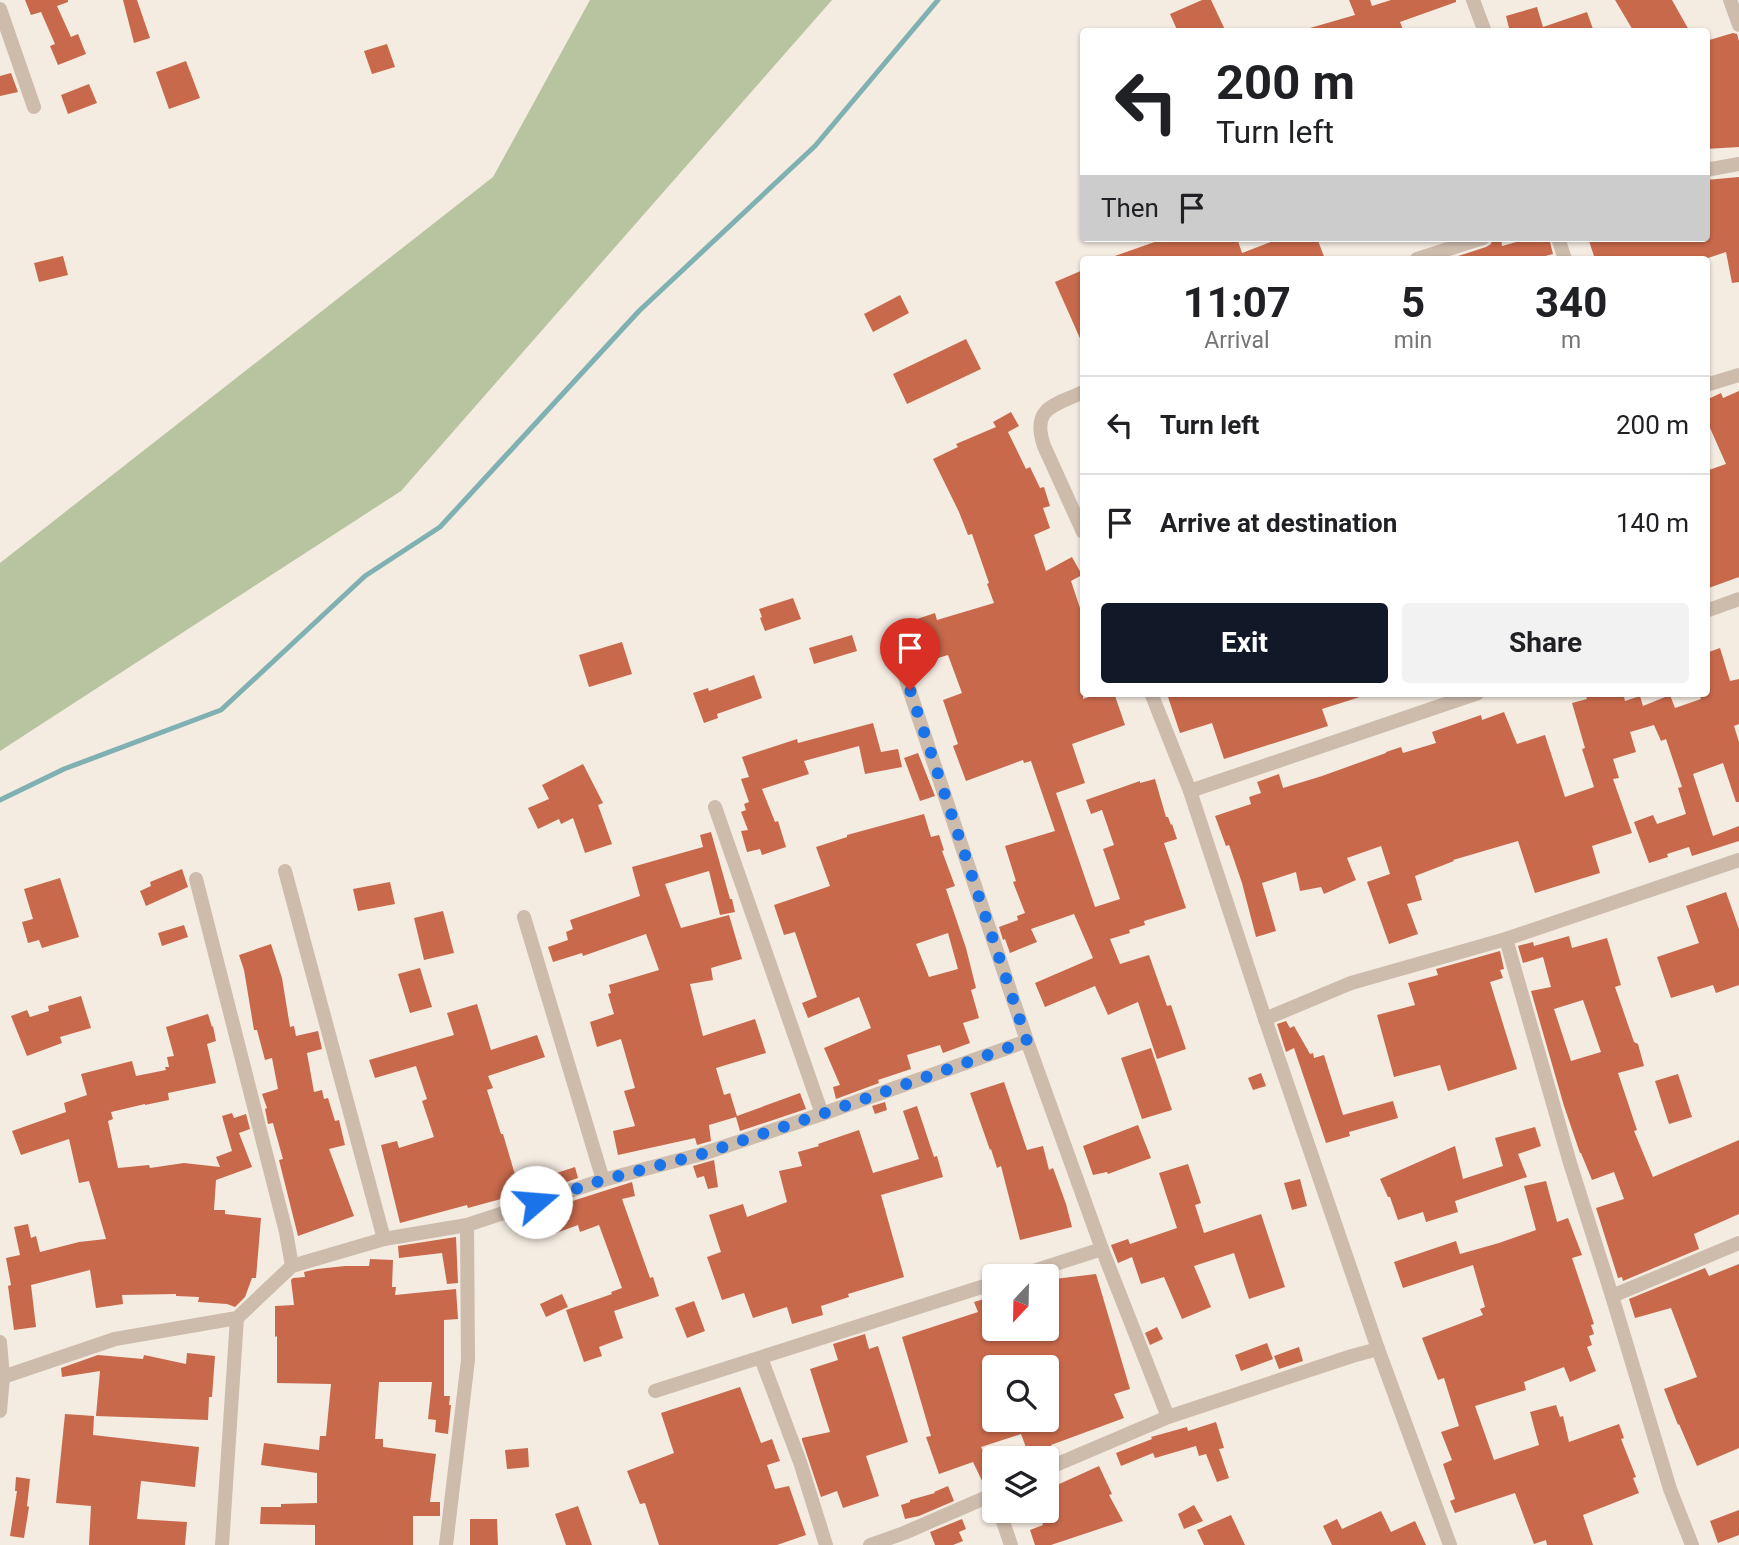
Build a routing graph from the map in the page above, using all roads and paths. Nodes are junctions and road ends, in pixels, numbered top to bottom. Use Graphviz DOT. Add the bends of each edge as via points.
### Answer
graph roads {
  1 [pos="1473,0"];
  2 [pos="1730,0"];
  3 [pos="0,9"];
  4 [pos="1739,25"];
  5 [pos="1484,28"];
  6 [pos="34,107"];
  7 [pos="1739,164"];
  8 [pos="1710,169"];
  9 [pos="1470,242"];
  10 [pos="1426,256"];
  11 [pos="1739,375"];
  12 [pos="1710,385"];
  13 [pos="1080,393"];
  14 [pos="1080,525"];
  15 [pos="1739,599"];
  16 [pos="1710,610"];
  17 [pos="901,665"];
  18 [pos="1153,697"];
  19 [pos="1466,697"];
  20 [pos="1190,791"];
  21 [pos="715,807"];
  22 [pos="1739,860"];
  23 [pos="285,871"];
  24 [pos="196,879"];
  25 [pos="524,916"];
  26 [pos="1506,939"];
  27 [pos="1265,1019"];
  28 [pos="1027,1041"];
  29 [pos="822,1114"];
  30 [pos="603,1180"];
  31 [pos="467,1224"];
  32 [pos="384,1239"];
  33 [pos="1739,1243"];
  34 [pos="1102,1249"];
  35 [pos="1055,1264"];
  36 [pos="292,1266"];
  37 [pos="982,1287"];
  38 [pos="1612,1296"];
  39 [pos="237,1318"];
  40 [pos="0,1342"];
  41 [pos="1378,1349"];
  42 [pos="761,1358"];
  43 [pos="2,1378"];
  44 [pos="655,1391"];
  45 [pos="0,1411"];
  46 [pos="1168,1417"];
  47 [pos="1059,1463"];
  48 [pos="982,1499"];
  49 [pos="1003,1523"];
  50 [pos="222,1545"];
  51 [pos="446,1545"];
  52 [pos="826,1545"];
  53 [pos="870,1545"];
  54 [pos="1011,1545"];
  55 [pos="1450,1545"];
  56 [pos="1692,1545"];
  1 -- 5 [label="street"];
  2 -- 4 [label="street"];
  3 -- 6 [label="street"];
  7 -- 8 [label="street"];
  9 -- 10 [label="street"];
  11 -- 12 [label="street"];
  13 -- 14 [label="street" via="1046,409 1039,433"];
  15 -- 16 [label="street"];
  17 -- 28 [label="street"];
  18 -- 20 [label="street"];
  19 -- 20 [label="street"];
  20 -- 27 [label="street"];
  21 -- 29 [label="street"];
  22 -- 26 [label="street"];
  23 -- 32 [label="street"];
  24 -- 36 [label="street"];
  25 -- 30 [label="street"];
  26 -- 27 [label="street" via="1351,984"];
  26 -- 38 [label="street"];
  27 -- 41 [label="street"];
  28 -- 29 [label="street"];
  28 -- 34 [label="street"];
  29 -- 30 [label="street" via="702,1154"];
  30 -- 31 [label="street"];
  31 -- 32 [label="street"];
  31 -- 51 [label="street" via="468,1360"];
  32 -- 36 [label="street"];
  33 -- 38 [label="street"];
  34 -- 35 [label="street"];
  34 -- 46 [label="street"];
  36 -- 39 [label="street"];
  37 -- 42 [label="street"];
  38 -- 56 [label="street" via="1670,1489"];
  39 -- 43 [label="street" via="115,1339"];
  39 -- 50 [label="street"];
  40 -- 43 [label="street"];
  41 -- 46 [label="street"];
  41 -- 55 [label="street"];
  42 -- 44 [label="street"];
  42 -- 52 [label="street"];
  43 -- 45 [label="street"];
  46 -- 47 [label="street"];
  48 -- 53 [label="street"];
  49 -- 54 [label="street"];
}
